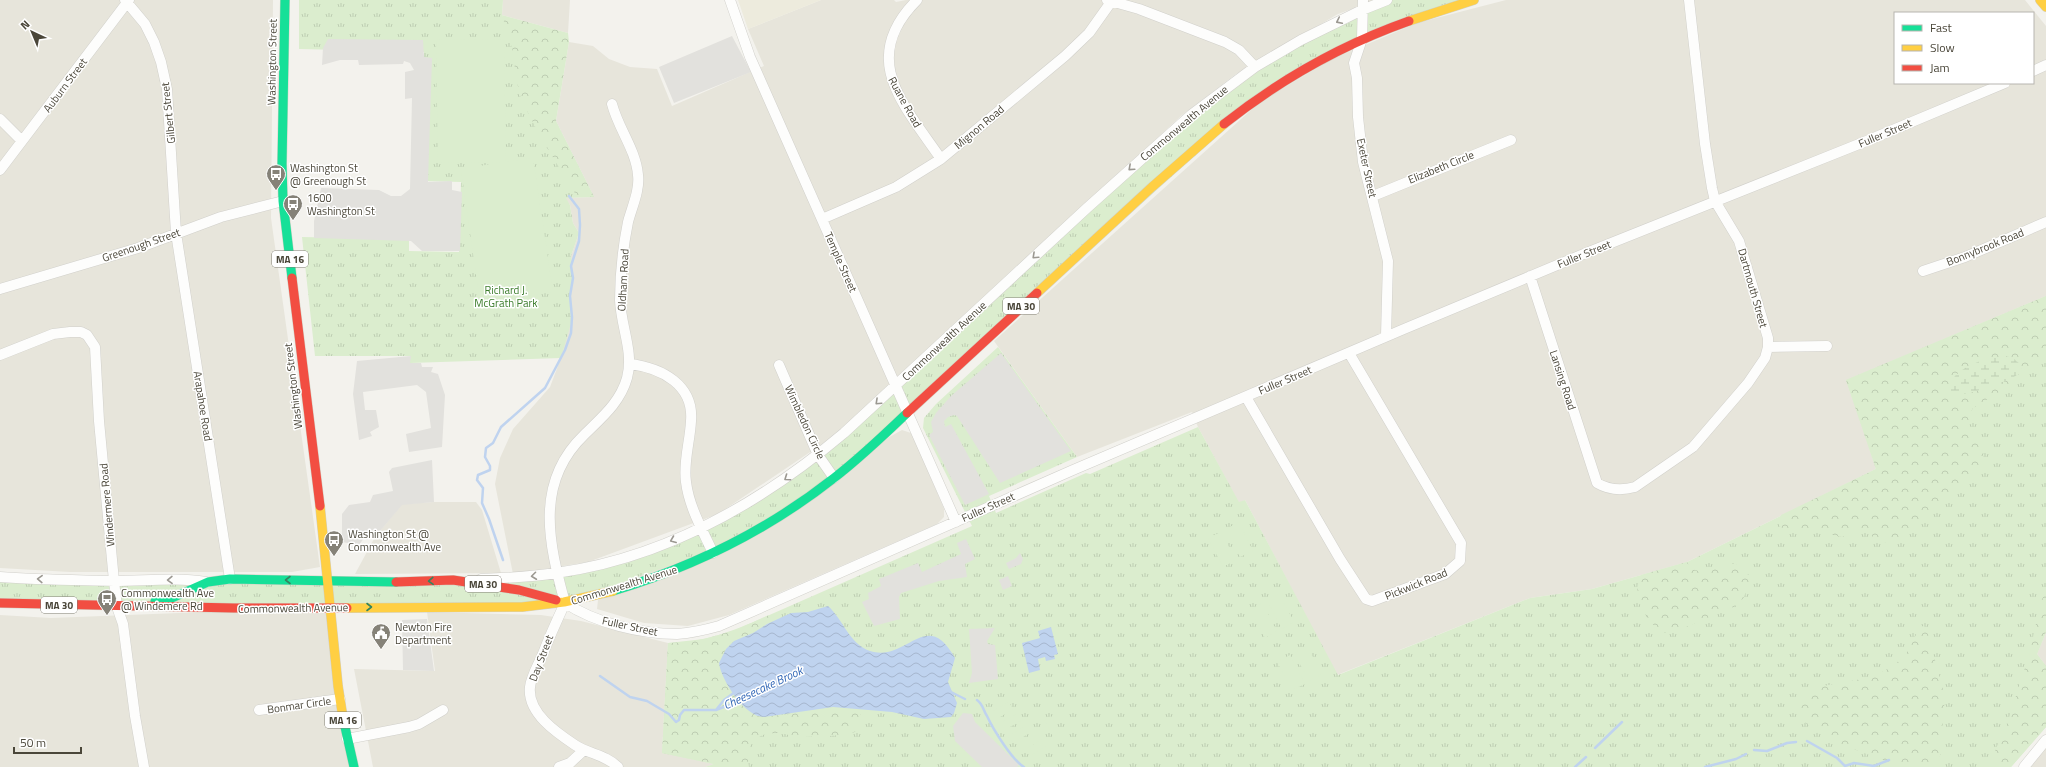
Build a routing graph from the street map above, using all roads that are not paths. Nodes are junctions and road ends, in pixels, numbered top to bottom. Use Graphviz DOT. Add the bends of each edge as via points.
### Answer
graph roads {
  1 [pos="285,0"];
  2 [pos="730,0"];
  3 [pos="917,0"];
  4 [pos="1388,0"];
  5 [pos="1474,0"];
  6 [pos="1689,0"];
  7 [pos="2040,0"];
  8 [pos="127,1"];
  9 [pos="1109,1"];
  10 [pos="1141,5"];
  11 [pos="1363,5"];
  12 [pos="2046,7"];
  13 [pos="1362,39"];
  14 [pos="2046,65"];
  15 [pos="1254,67"];
  16 [pos="2034,71"];
  17 [pos="2003,84"];
  18 [pos="612,104"];
  19 [pos="0,119"];
  20 [pos="1511,140"];
  21 [pos="22,141"];
  22 [pos="941,159"];
  23 [pos="0,170"];
  24 [pos="1372,196"];
  25 [pos="283,201"];
  26 [pos="1716,201"];
  27 [pos="822,219"];
  28 [pos="2046,222"];
  29 [pos="176,233"];
  30 [pos="1923,271"];
  31 [pos="1530,276"];
  32 [pos="0,289"];
  33 [pos="1386,336"];
  34 [pos="1827,346"];
  35 [pos="1768,347"];
  36 [pos="1349,353"];
  37 [pos="0,354"];
  38 [pos="630,364"];
  39 [pos="779,365"];
  40 [pos="895,386"];
  41 [pos="1246,397"];
  42 [pos="907,413"];
  43 [pos="818,455"];
  44 [pos="834,478"];
  45 [pos="956,522"];
  46 [pos="702,528"];
  47 [pos="713,553"];
  48 [pos="557,573"];
  49 [pos="0,576"];
  50 [pos="230,579"];
  51 [pos="327,580"];
  52 [pos="453,580"];
  53 [pos="114,581"];
  54 [pos="208,582"];
  55 [pos="0,603"];
  56 [pos="565,603"];
  57 [pos="117,606"];
  58 [pos="330,607"];
  59 [pos="340,699"];
  60 [pos="259,710"];
  61 [pos="443,710"];
  62 [pos="347,739"];
  63 [pos="2046,740"];
  64 [pos="584,750"];
  65 [pos="144,767"];
  66 [pos="354,767"];
  67 [pos="559,767"];
  68 [pos="618,767"];
  69 [pos="2024,767"];
  1 -- 25 [label="main road, Washington Street / MA 16"];
  2 -- 27 [label="street, Temple Street" via="750,57"];
  3 -- 22 [label="street, Ruane Road" via="893,34 889,46 888,67 897,90"];
  4 -- 11 [label="street, Commonwealth Avenue"];
  5 -- 13 [label="main road, Commonwealth Avenue / MA 30"];
  6 -- 26 [label="street, Dartmouth Street" via="1705,144"];
  7 -- 12 [label="main road"];
  8 -- 21 [label="street, Auburn Street"];
  8 -- 29 [label="street, Gilbert Street" via="145,24 154,42 167,88"];
  9 -- 10 [label="street"];
  9 -- 22 [label="street, Mignon Road" via="1089,33 1065,56"];
  10 -- 15 [label="street" via="1225,42 1239,50"];
  11 -- 13 [label="street, Exeter Street"];
  11 -- 15 [label="street, Commonwealth Avenue, one-way"];
  13 -- 24 [label="street, Exeter Street" via="1354,63 1363,162"];
  13 -- 42 [label="main road, Commonwealth Avenue / MA 30" via="1285,80 1213,134 1148,190"];
  14 -- 16 [label="street"];
  15 -- 40 [label="street, Commonwealth Avenue, one-way" via="1190,115"];
  17 -- 26 [label="street, Fuller Street"];
  18 -- 38 [label="street, Oldham Road" via="618,123 635,157 639,177 626,237 621,294 622,320"];
  19 -- 21 [label="street"];
  20 -- 24 [label="street, Elizabeth Circle"];
  21 -- 23 [label="street, Auburn Street"];
  22 -- 27 [label="street, Mignon Road" via="896,187"];
  24 -- 33 [label="street, Exeter Street" via="1388,261"];
  25 -- 29 [label="street, Greenough Street" via="221,217"];
  25 -- 51 [label="main road, Washington Street / MA 16"];
  26 -- 31 [label="street, Fuller Street"];
  26 -- 35 [label="street, Dartmouth Street" via="1739,241 1768,338"];
  27 -- 40 [label="street, Temple Street"];
  28 -- 30 [label="street, Bonnybrook Road" via="1965,257"];
  29 -- 32 [label="street, Greenough Street" via="138,248"];
  29 -- 50 [label="street, Arapahoe Road"];
  31 -- 33 [label="street, Fuller Street"];
  31 -- 35 [label="street, Lansing Road" via="1597,483 1613,489 1635,487 1693,447 1748,383 1765,358"];
  33 -- 36 [label="street, Fuller Street"];
  34 -- 35 [label="street"];
  36 -- 41 [label="street, Fuller Street"];
  36 -- 41 [label="street, Pickwick Road" via="1460,543 1460,561 1445,574 1372,601 1366,599"];
  37 -- 53 [label="street, Windermere Road" via="53,334 70,332 87,335 95,347 99,421"];
  38 -- 46 [label="street" via="651,368 671,377 681,386 688,398 692,411 686,483"];
  38 -- 48 [label="street, Oldham Road" via="627,379 611,409 570,451 553,483 549,532"];
  39 -- 43 [label="street, Wimbledon Circle"];
  40 -- 42 [label="street, Temple Street"];
  40 -- 43 [label="street, Commonwealth Avenue, one-way"];
  41 -- 45 [label="street, Fuller Street"];
  42 -- 44 [label="main road, Commonwealth Avenue / MA 30"];
  42 -- 45 [label="street, Temple Street"];
  43 -- 44 [label="street, Wimbledon Circle"];
  43 -- 46 [label="street, Commonwealth Avenue, one-way" via="756,499"];
  44 -- 47 [label="main road, Commonwealth Avenue / MA 30" via="767,524"];
  45 -- 56 [label="street, Fuller Street" via="740,618 698,631 677,634 634,629 580,612"];
  46 -- 47 [label="street"];
  46 -- 48 [label="street, Commonwealth Avenue, one-way" via="640,553"];
  47 -- 56 [label="main road, Commonwealth Avenue / MA 30" via="656,577"];
  48 -- 52 [label="street, Commonwealth Avenue, one-way"];
  48 -- 56 [label="street, Oldham Road"];
  53 -- 49 [label="street, Commonwealth Avenue, one-way" via="40,580"];
  51 -- 50 [label="main road, Commonwealth Avenue / MA 30, one-way"];
  50 -- 54 [label="main road, Commonwealth Avenue / MA 30"];
  52 -- 51 [label="main road, Commonwealth Avenue / MA 30, one-way"];
  51 -- 58 [label="main road, Washington Street / MA 16"];
  52 -- 56 [label="main road, Commonwealth Avenue / MA 30" via="513,589"];
  54 -- 53 [label="street, Commonwealth Avenue, one-way" via="188,579"];
  53 -- 57 [label="street, Windermere Road"];
  54 -- 57 [label="main road, Commonwealth Avenue / MA 30" via="172,598"];
  55 -- 57 [label="main road, Commonwealth Avenue / MA 30"];
  58 -- 56 [label="main road, Commonwealth Avenue / MA 30, one-way" via="522,607"];
  56 -- 64 [label="street, Day Street" via="530,688 533,702 547,724"];
  57 -- 58 [label="main road, Commonwealth Avenue / MA 30" via="270,609"];
  57 -- 65 [label="street, Windermere Road" via="123,624"];
  58 -- 59 [label="main road, Washington Street / MA 16"];
  59 -- 60 [label="street, Bonmar Circle"];
  59 -- 62 [label="main road, Washington Street / MA 16"];
  61 -- 62 [label="street" via="419,724"];
  62 -- 66 [label="main road, Washington Street / MA 16"];
  63 -- 69 [label="street"];
  64 -- 67 [label="street" via="570,763"];
  64 -- 68 [label="street, Day Street" via="609,759"];
}
